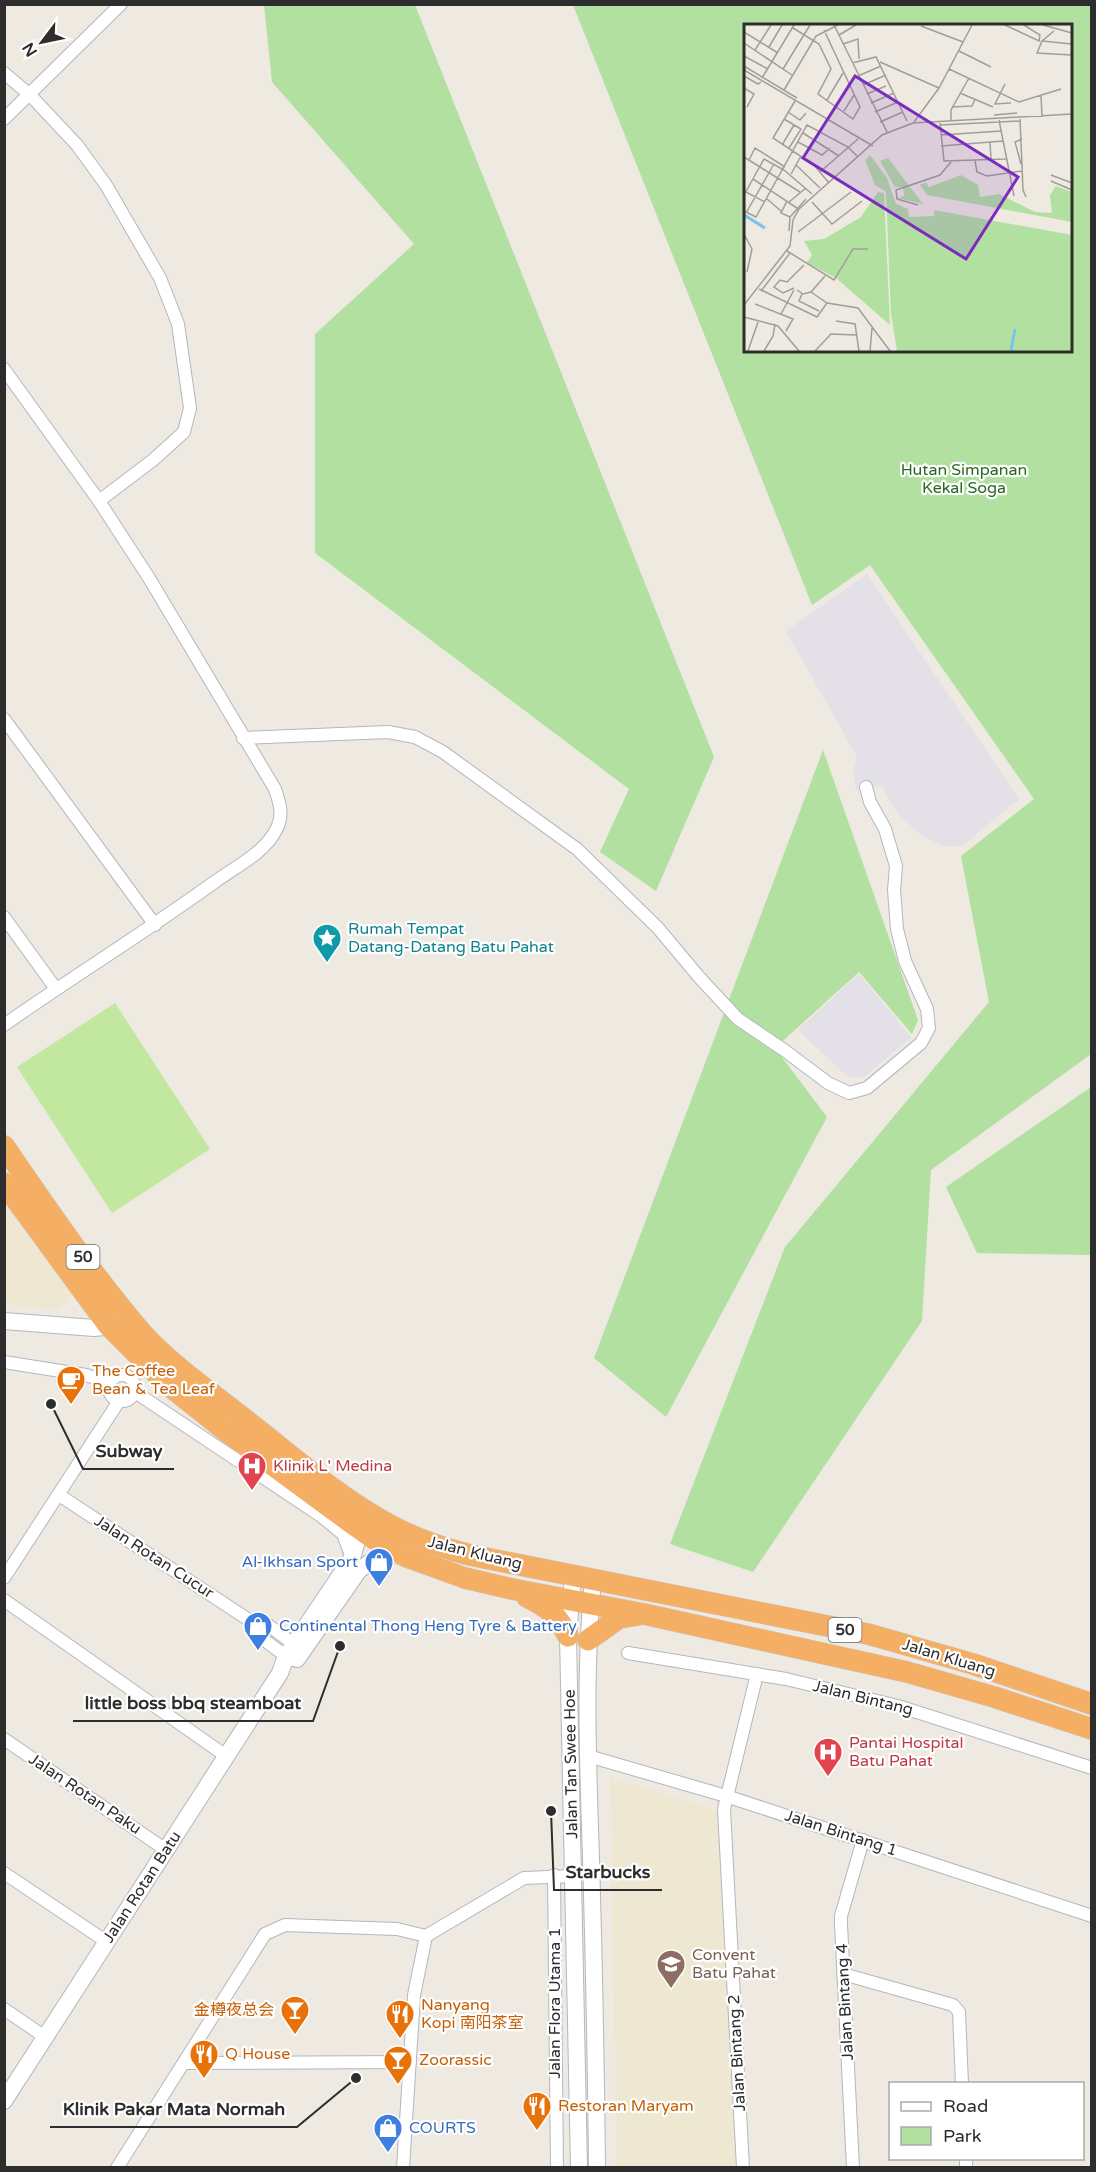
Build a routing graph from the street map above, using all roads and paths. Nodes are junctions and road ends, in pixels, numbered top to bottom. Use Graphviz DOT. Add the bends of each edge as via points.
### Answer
graph roads {
  1 [pos="122,4"];
  2 [pos="4,73"];
  3 [pos="30,95"];
  4 [pos="4,119"];
  5 [pos="4,369"];
  6 [pos="99,501"];
  7 [pos="4,719"];
  8 [pos="243,738"];
  9 [pos="866,787"];
  10 [pos="4,917"];
  11 [pos="155,925"];
  12 [pos="56,989"];
  13 [pos="4,1025"];
  14 [pos="4,1146"];
  15 [pos="4,1183"];
  16 [pos="123,1309"];
  17 [pos="4,1321"];
  18 [pos="108,1325"];
  19 [pos="4,1362"];
  20 [pos="111,1383"];
  21 [pos="135,1392"];
  22 [pos="119,1401"];
  23 [pos="59,1495"];
  24 [pos="350,1522"];
  25 [pos="408,1557"];
  26 [pos="352,1558"];
  27 [pos="4,1578"];
  28 [pos="583,1578"];
  29 [pos="512,1589"];
  30 [pos="4,1600"];
  31 [pos="580,1602"];
  32 [pos="645,1614"];
  33 [pos="578,1638"];
  34 [pos="294,1653"];
  35 [pos="628,1653"];
  36 [pos="757,1674"];
  37 [pos="1092,1704"];
  38 [pos="1092,1729"];
  39 [pos="4,1739"];
  40 [pos="226,1756"];
  41 [pos="588,1756"];
  42 [pos="1092,1768"];
  43 [pos="726,1796"];
  44 [pos="862,1840"];
  45 [pos="166,1850"];
  46 [pos="4,1873"];
  47 [pos="554,1875"];
  48 [pos="573,1876"];
  49 [pos="1092,1916"];
  50 [pos="426,1936"];
  51 [pos="107,1942"];
  52 [pos="843,1974"];
  53 [pos="4,2009"];
  54 [pos="45,2037"];
  55 [pos="410,2062"];
  56 [pos="184,2063"];
  57 [pos="962,2082"];
  58 [pos="4,2102"];
  59 [pos="117,2168"];
  60 [pos="403,2168"];
  61 [pos="557,2168"];
  62 [pos="579,2168"];
  63 [pos="597,2168"];
  64 [pos="743,2168"];
  65 [pos="853,2168"];
  1 -- 3 [label="street"];
  2 -- 3 [label="street"];
  3 -- 4 [label="street"];
  3 -- 6 [label="street" via="77,145 112,195 160,278 182,347 190,408 184,432"];
  5 -- 6 [label="street"];
  6 -- 8 [label="street"];
  7 -- 11 [label="street"];
  8 -- 9 [label="street" via="388,732 415,737 443,752 577,849 658,928 738,1019 828,1083 849,1093 867,1088 921,1043 929,1028 927,1009 905,961 897,929 896,866"];
  8 -- 11 [label="street" via="275,789 281,808 278,827 265,846"];
  10 -- 12 [label="street"];
  11 -- 12 [label="street"];
  12 -- 13 [label="street"];
  14 -- 16 [label="highway, Jalan Kluang / 50"];
  15 -- 18 [label="highway, Jalan Kluang / 50"];
  16 -- 18 [label="main road"];
  16 -- 28 [label="highway, Jalan Kluang / 50" via="144,1335 214,1395 342,1494 390,1525 444,1548"];
  17 -- 18 [label="main road" via="94,1328"];
  18 -- 24 [label="highway, Jalan Kluang / 50" via="167,1384"];
  19 -- 20 [label="street" via="86,1375"];
  20 -- 21 [label="street" via="116,1377 125,1376 135,1384"];
  20 -- 22 [label="street" via="110,1392"];
  21 -- 22 [label="street" via="127,1400"];
  21 -- 26 [label="street" via="321,1516 343,1534"];
  22 -- 23 [label="street"];
  23 -- 27 [label="street"];
  23 -- 34 [label="street, Jalan Rotan Cucur" via="249,1620 255,1633"];
  24 -- 25 [label="highway, Jalan Kluang / 50"];
  24 -- 26 [label="main road" via="356,1544"];
  25 -- 29 [label="highway, Jalan Kluang / 50" via="465,1578"];
  25 -- 34 [label="main road, Jalan Rotan Batu" via="378,1557 359,1570"];
  26 -- 34 [label="main road, Jalan Rotan Batu"];
  28 -- 31 [label="main road, Jalan Tan Swee Hoe"];
  28 -- 37 [label="highway, Jalan Kluang / 50" via="868,1634"];
  29 -- 31 [label="highway, Jalan Kluang / 50"];
  29 -- 33 [label="highway" via="547,1606"];
  30 -- 40 [label="street"];
  31 -- 32 [label="highway, Jalan Kluang / 50"];
  31 -- 33 [label="main road, Jalan Tan Swee Hoe"];
  32 -- 33 [label="highway" via="619,1618"];
  32 -- 38 [label="highway, Jalan Kluang / 50" via="907,1672"];
  33 -- 41 [label="main road, Jalan Tan Swee Hoe"];
  33 -- 48 [label="main road, Jalan Tan Swee Hoe"];
  34 -- 40 [label="main road, Jalan Rotan Batu"];
  35 -- 36 [label="street, Jalan Bintang"];
  36 -- 42 [label="street, Jalan Bintang" via="898,1706"];
  36 -- 43 [label="street, Jalan Bintang 2"];
  39 -- 45 [label="street, Jalan Rotan Paku"];
  40 -- 45 [label="main road, Jalan Rotan Batu"];
  41 -- 43 [label="street, Jalan Bintang 1"];
  41 -- 63 [label="main road, Jalan Tan Swee Hoe"];
  43 -- 44 [label="street, Jalan Bintang 1"];
  43 -- 64 [label="street, Jalan Bintang 2"];
  44 -- 49 [label="street, Jalan Bintang 1"];
  44 -- 52 [label="street, Jalan Bintang 4" via="842,1916"];
  45 -- 51 [label="main road, Jalan Rotan Batu"];
  46 -- 51 [label="street"];
  47 -- 48 [label="street"];
  47 -- 50 [label="street" via="524,1878"];
  47 -- 61 [label="street, Jalan Flora Utama 1"];
  48 -- 62 [label="main road, Jalan Tan Swee Hoe"];
  50 -- 55 [label="street" via="414,1995"];
  50 -- 56 [label="street" via="397,1929 285,1925 265,1934"];
  51 -- 54 [label="main road, Jalan Rotan Batu"];
  52 -- 57 [label="street" via="953,2005 958,2013"];
  52 -- 65 [label="street, Jalan Bintang 4"];
  53 -- 54 [label="street"];
  54 -- 58 [label="main road, Jalan Rotan Batu"];
  55 -- 56 [label="street"];
  55 -- 60 [label="street"];
  56 -- 59 [label="street"];
}
